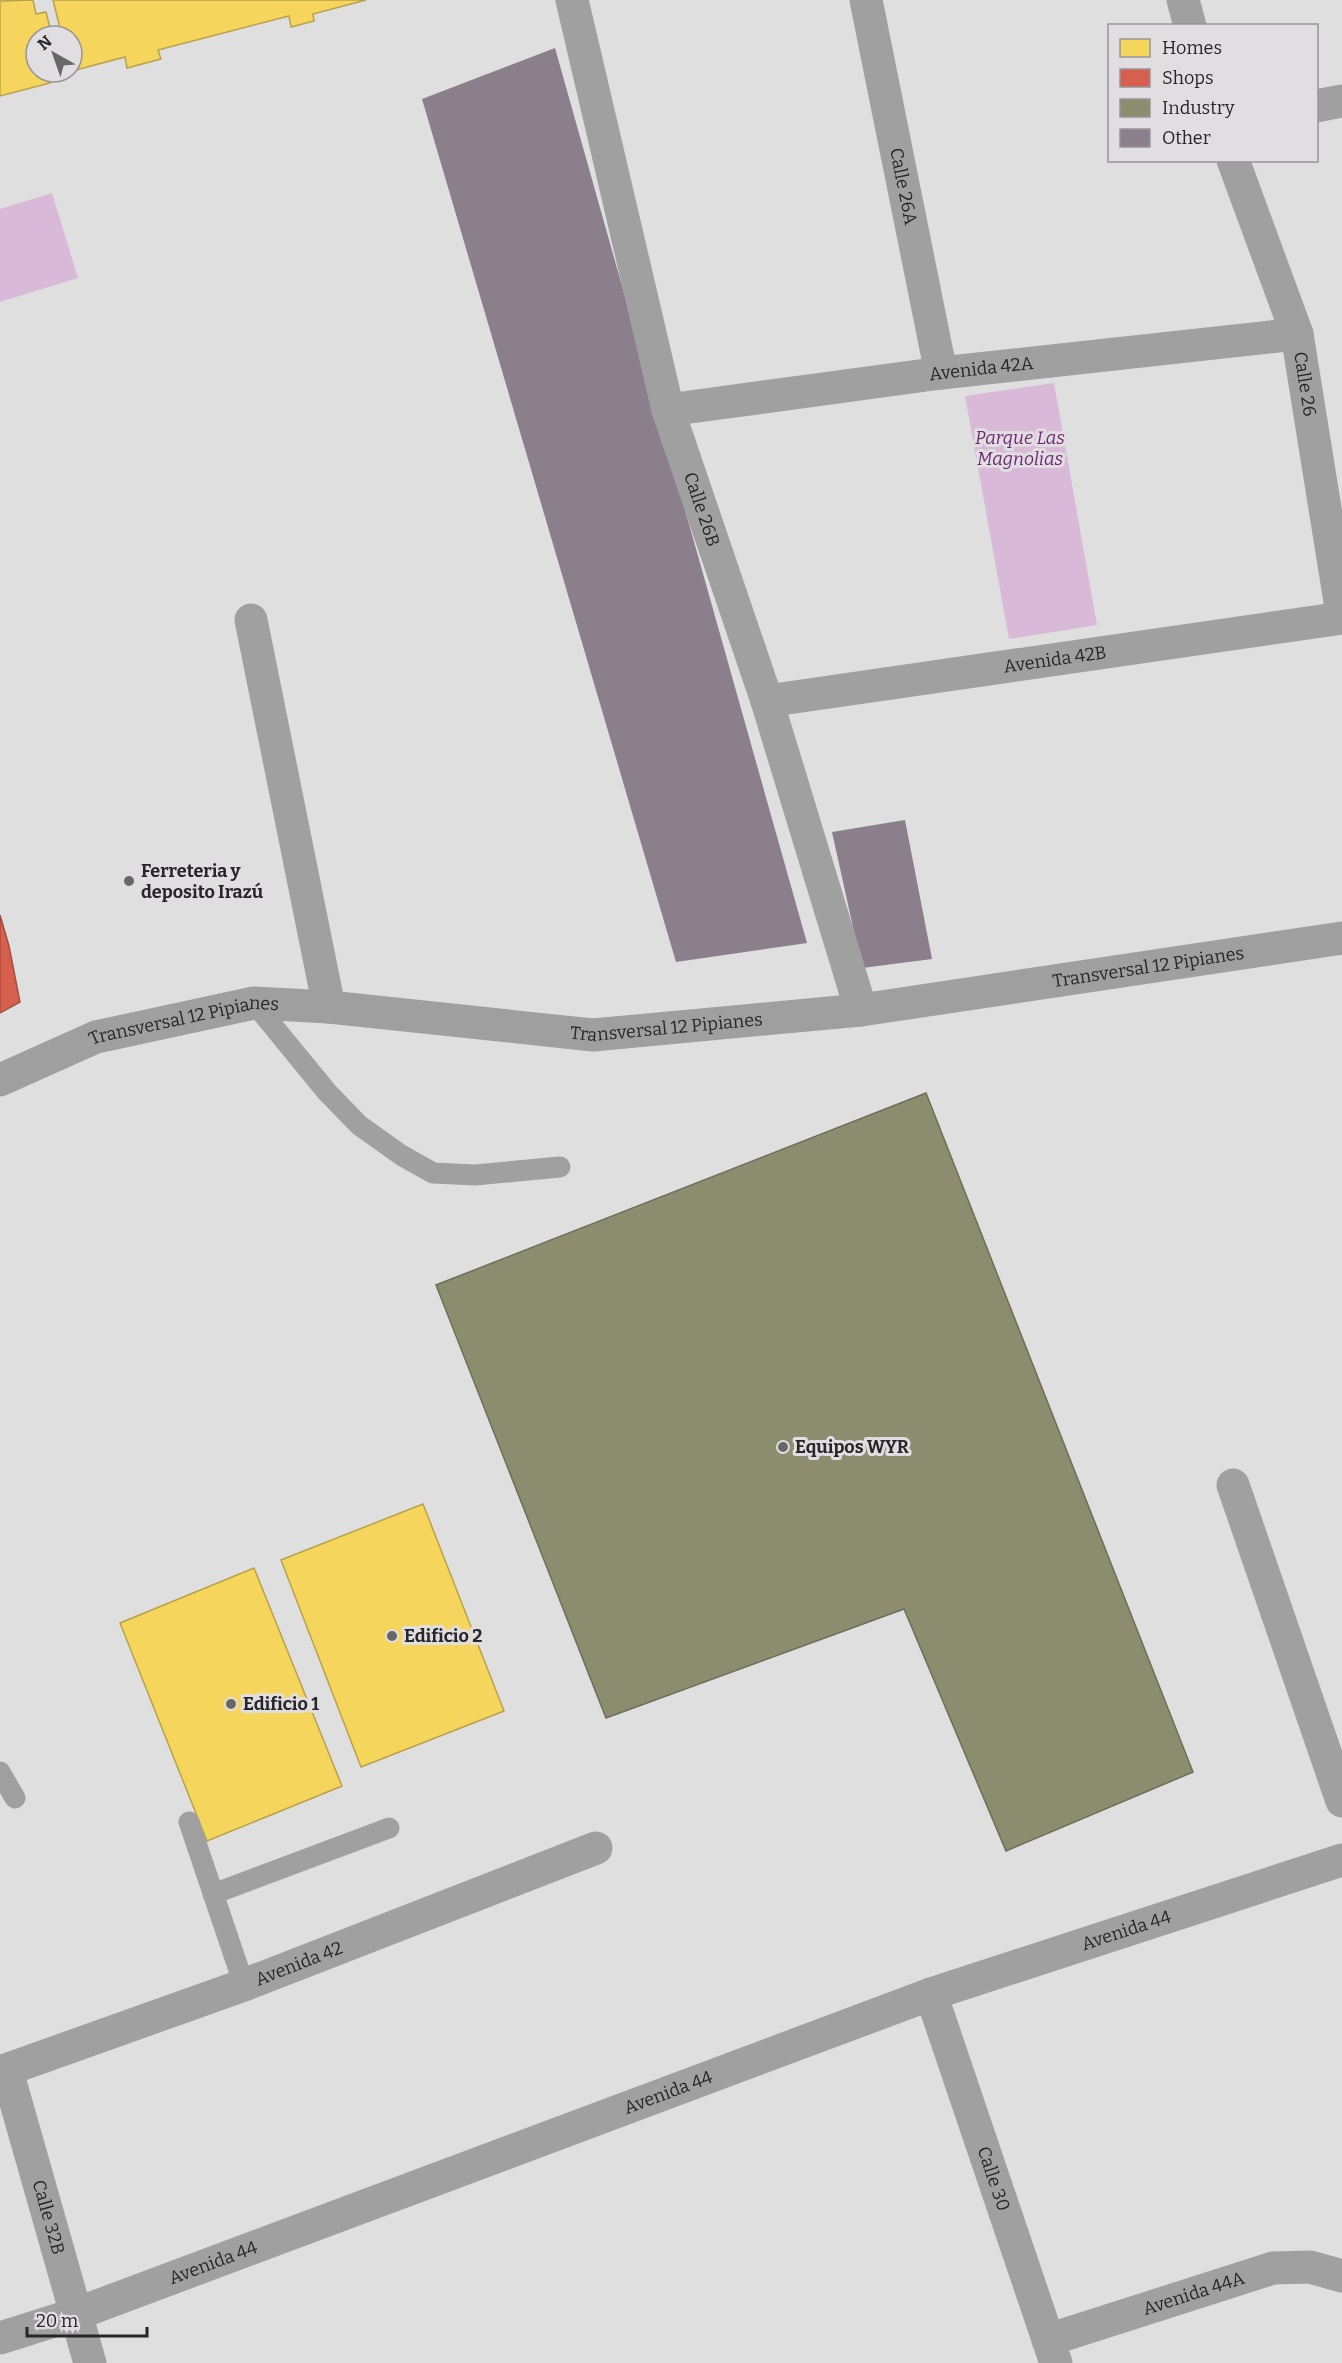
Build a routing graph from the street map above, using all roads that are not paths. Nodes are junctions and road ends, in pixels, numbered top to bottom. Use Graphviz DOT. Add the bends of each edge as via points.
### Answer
graph roads {
  1 [pos="572,0"];
  2 [pos="866,0"];
  3 [pos="1183,0"];
  4 [pos="1189,24"];
  5 [pos="1342,101"];
  6 [pos="1318,106"];
  7 [pos="1234,162"];
  8 [pos="1297,334"];
  9 [pos="940,373"];
  10 [pos="668,410"];
  11 [pos="1342,616"];
  12 [pos="251,620"];
  13 [pos="767,701"];
  14 [pos="1342,938"];
  15 [pos="254,1003"];
  16 [pos="329,1007"];
  17 [pos="861,1010"];
  18 [pos="0,1080"];
  19 [pos="560,1167"];
  20 [pos="1233,1485"];
  21 [pos="0,1772"];
  22 [pos="15,1798"];
  23 [pos="1342,1801"];
  24 [pos="189,1822"];
  25 [pos="389,1828"];
  26 [pos="596,1848"];
  27 [pos="1342,1860"];
  28 [pos="213,1894"];
  29 [pos="244,1985"];
  30 [pos="931,1994"];
  31 [pos="3,2071"];
  32 [pos="1342,2276"];
  33 [pos="76,2314"];
  34 [pos="0,2338"];
  35 [pos="1052,2351"];
  36 [pos="90,2363"];
  1 -- 10 [label="street, Calle 26B"];
  2 -- 9 [label="street, Calle 26A"];
  3 -- 4 [label="street"];
  5 -- 6 [label="street"];
  7 -- 8 [label="street, Calle 26"];
  8 -- 9 [label="street, Avenida 42A"];
  8 -- 11 [label="street, Calle 26"];
  9 -- 10 [label="street, Avenida 42A"];
  10 -- 13 [label="street, Calle 26B"];
  11 -- 13 [label="street, Avenida 42B"];
  12 -- 16 [label="street"];
  13 -- 17 [label="street, Calle 26B"];
  14 -- 17 [label="street, Transversal 12 Pipianes"];
  15 -- 16 [label="street, Transversal 12 Pipianes"];
  15 -- 18 [label="street, Transversal 12 Pipianes" via="96,1036"];
  15 -- 19 [label="lane" via="359,1125 433,1173 475,1175"];
  16 -- 17 [label="street, Transversal 12 Pipianes" via="593,1035"];
  20 -- 23 [label="street"];
  21 -- 22 [label="lane"];
  24 -- 28 [label="lane"];
  25 -- 28 [label="lane"];
  26 -- 29 [label="street, Avenida 42"];
  27 -- 30 [label="street, Avenida 44"];
  28 -- 29 [label="lane"];
  29 -- 31 [label="street, Avenida 42"];
  30 -- 33 [label="street, Avenida 44"];
  30 -- 35 [label="street, Calle 30"];
  31 -- 33 [label="street, Calle 32B"];
  32 -- 35 [label="street, Avenida 44A" via="1310,2267 1273,2268"];
  33 -- 34 [label="street, Avenida 44"];
  33 -- 36 [label="street, Calle 32B"];
}
